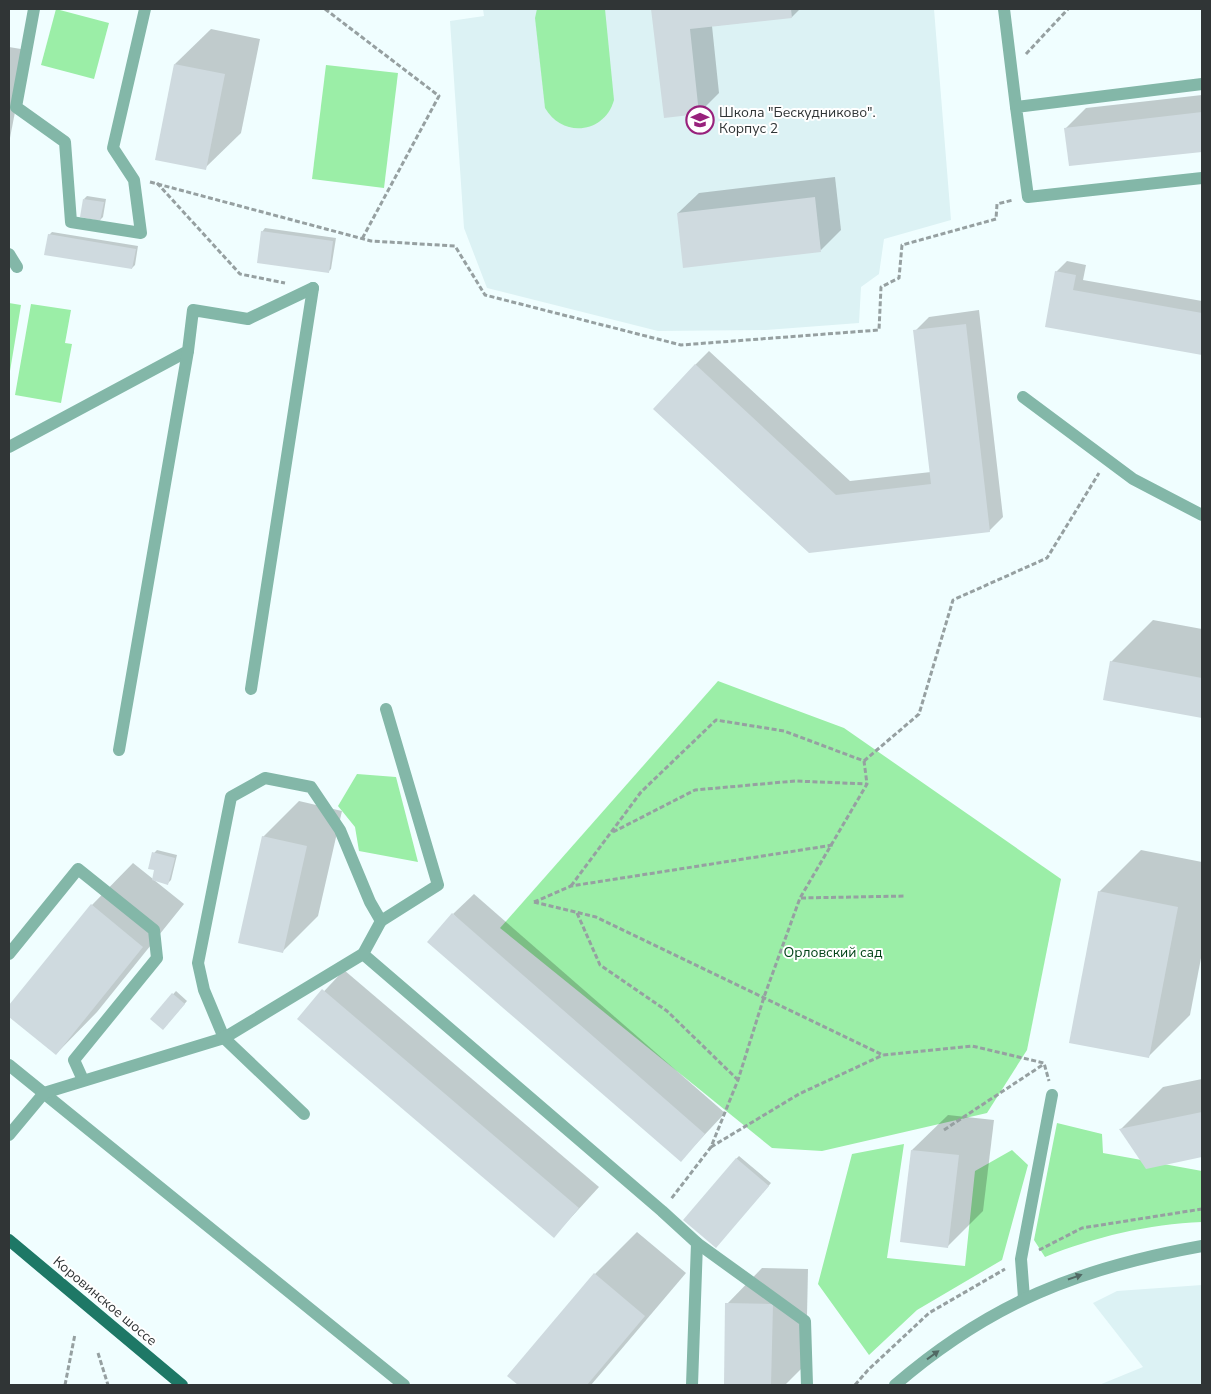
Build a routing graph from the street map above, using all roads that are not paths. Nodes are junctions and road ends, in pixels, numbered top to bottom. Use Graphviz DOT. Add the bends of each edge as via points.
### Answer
graph roads {
  1 [pos="34,9"];
  2 [pos="145,9"];
  3 [pos="1004,9"];
  4 [pos="1202,84"];
  5 [pos="1016,106"];
  6 [pos="1202,178"];
  7 [pos="9,254"];
  8 [pos="17,267"];
  9 [pos="188,351"];
  10 [pos="1023,397"];
  11 [pos="9,447"];
  12 [pos="1202,515"];
  13 [pos="251,689"];
  14 [pos="386,709"];
  15 [pos="119,750"];
  16 [pos="381,921"];
  17 [pos="9,954"];
  18 [pos="363,954"];
  19 [pos="224,1038"];
  20 [pos="9,1065"];
  21 [pos="83,1080"];
  22 [pos="44,1093"];
  23 [pos="1052,1095"];
  24 [pos="304,1114"];
  25 [pos="9,1135"];
  26 [pos="9,1240"];
  27 [pos="696,1243"];
  28 [pos="1202,1246"];
  29 [pos="1024,1298"];
  30 [pos="182,1385"];
  31 [pos="404,1385"];
  32 [pos="692,1385"];
  33 [pos="806,1385"];
  34 [pos="895,1385"];
  1 -- 2 [label="street" via="16,107 65,142 71,222 142,233 134,180 114,148"];
  3 -- 5 [label="street"];
  4 -- 5 [label="street"];
  5 -- 6 [label="street" via="1028,197"];
  7 -- 8 [label="street"];
  9 -- 11 [label="street"];
  9 -- 13 [label="street" via="193,310 248,319 313,288"];
  9 -- 15 [label="street"];
  10 -- 12 [label="street" via="1133,479"];
  14 -- 16 [label="street" via="438,885"];
  16 -- 18 [label="street"];
  16 -- 19 [label="street" via="340,830 311,787 265,778 231,797 198,963 204,990"];
  17 -- 21 [label="street" via="78,868 154,930 157,958 74,1060"];
  18 -- 19 [label="street"];
  18 -- 27 [label="street"];
  19 -- 21 [label="street"];
  19 -- 24 [label="street"];
  20 -- 22 [label="street"];
  21 -- 22 [label="street"];
  22 -- 25 [label="street"];
  22 -- 31 [label="street"];
  23 -- 29 [label="street" via="1021,1260"];
  26 -- 30 [label="main road, Коровинское шоссе"];
  27 -- 32 [label="street"];
  27 -- 33 [label="street" via="805,1322"];
  29 -- 28 [label="street, one-way" via="1112,1265"];
  34 -- 29 [label="street, one-way" via="957,1338"];
}
